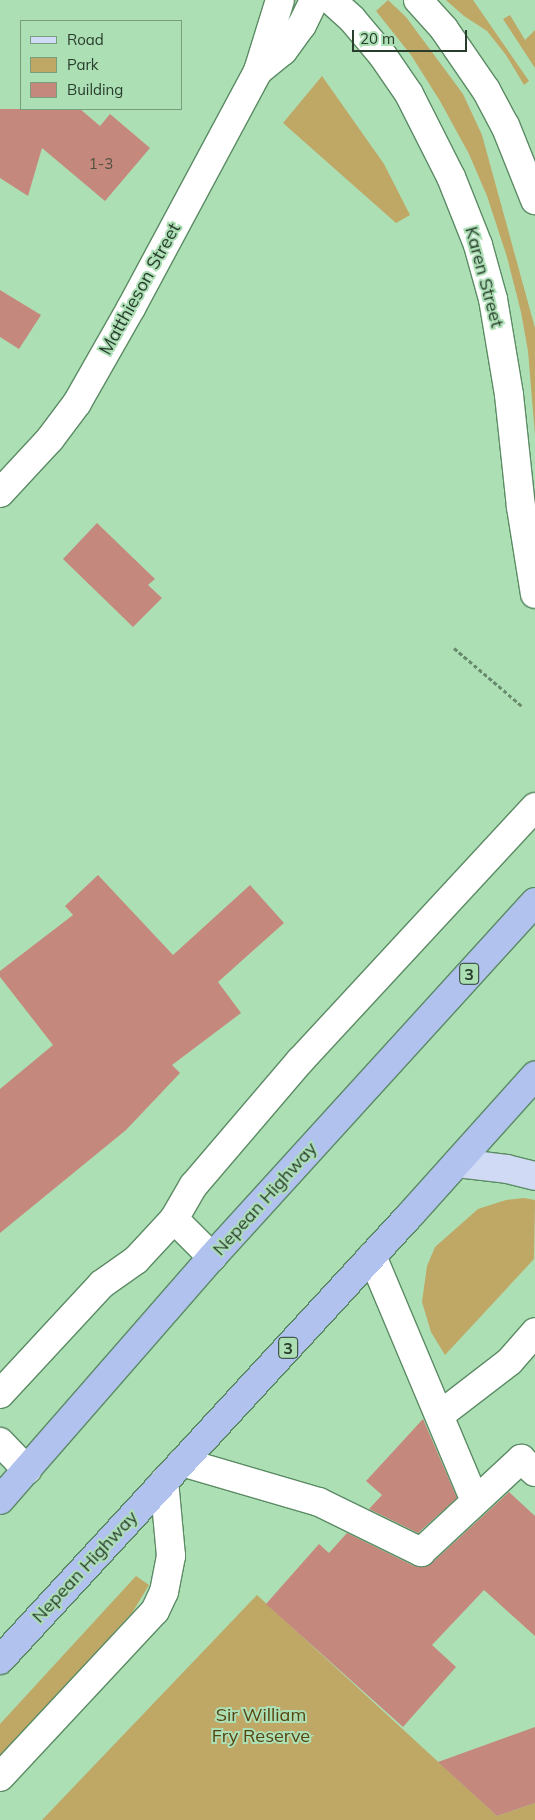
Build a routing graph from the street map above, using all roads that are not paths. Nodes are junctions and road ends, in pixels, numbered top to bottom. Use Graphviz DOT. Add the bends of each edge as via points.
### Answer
graph roads {
  1 [pos="280,0"];
  2 [pos="314,0"];
  3 [pos="331,0"];
  4 [pos="418,0"];
  5 [pos="258,71"];
  6 [pos="535,200"];
  7 [pos="0,493"];
  8 [pos="535,594"];
  9 [pos="535,806"];
  10 [pos="535,902"];
  11 [pos="535,1076"];
  12 [pos="458,1163"];
  13 [pos="535,1176"];
  14 [pos="174,1219"];
  15 [pos="372,1256"];
  16 [pos="212,1257"];
  17 [pos="535,1332"];
  18 [pos="0,1394"];
  19 [pos="440,1415"];
  20 [pos="0,1442"];
  21 [pos="27,1470"];
  22 [pos="173,1472"];
  23 [pos="535,1472"];
  24 [pos="0,1500"];
  25 [pos="476,1501"];
  26 [pos="0,1660"];
  27 [pos="0,1777"];
  1 -- 5 [label="street, Matthieson Street"];
  2 -- 5 [label="street, Matthieson Street" via="302,25 283,51"];
  3 -- 8 [label="street, Karen Street" via="383,56 409,94 451,176 478,245 493,299 509,396"];
  4 -- 6 [label="street" via="444,29 486,90 505,125"];
  5 -- 7 [label="street, Matthieson Street" via="77,403 50,439"];
  9 -- 14 [label="street" via="300,1061 194,1185"];
  10 -- 16 [label="highway, Nepean Highway / 3"];
  11 -- 12 [label="highway, Nepean Highway / 3"];
  12 -- 13 [label="main road"];
  12 -- 15 [label="highway, Nepean Highway / 3"];
  14 -- 16 [label="street"];
  14 -- 18 [label="street" via="136,1260 102,1284"];
  15 -- 19 [label="street"];
  15 -- 22 [label="highway, Nepean Highway / 3"];
  16 -- 21 [label="highway, Nepean Highway / 3"];
  17 -- 19 [label="street" via="510,1361"];
  19 -- 25 [label="street"];
  20 -- 21 [label="street"];
  21 -- 24 [label="highway, Nepean Highway / 3"];
  22 -- 25 [label="street" via="319,1502 422,1552"];
  22 -- 26 [label="highway, Nepean Highway / 3"];
  22 -- 27 [label="street" via="171,1556 164,1592 155,1612"];
  23 -- 25 [label="street" via="521,1459"];
}
